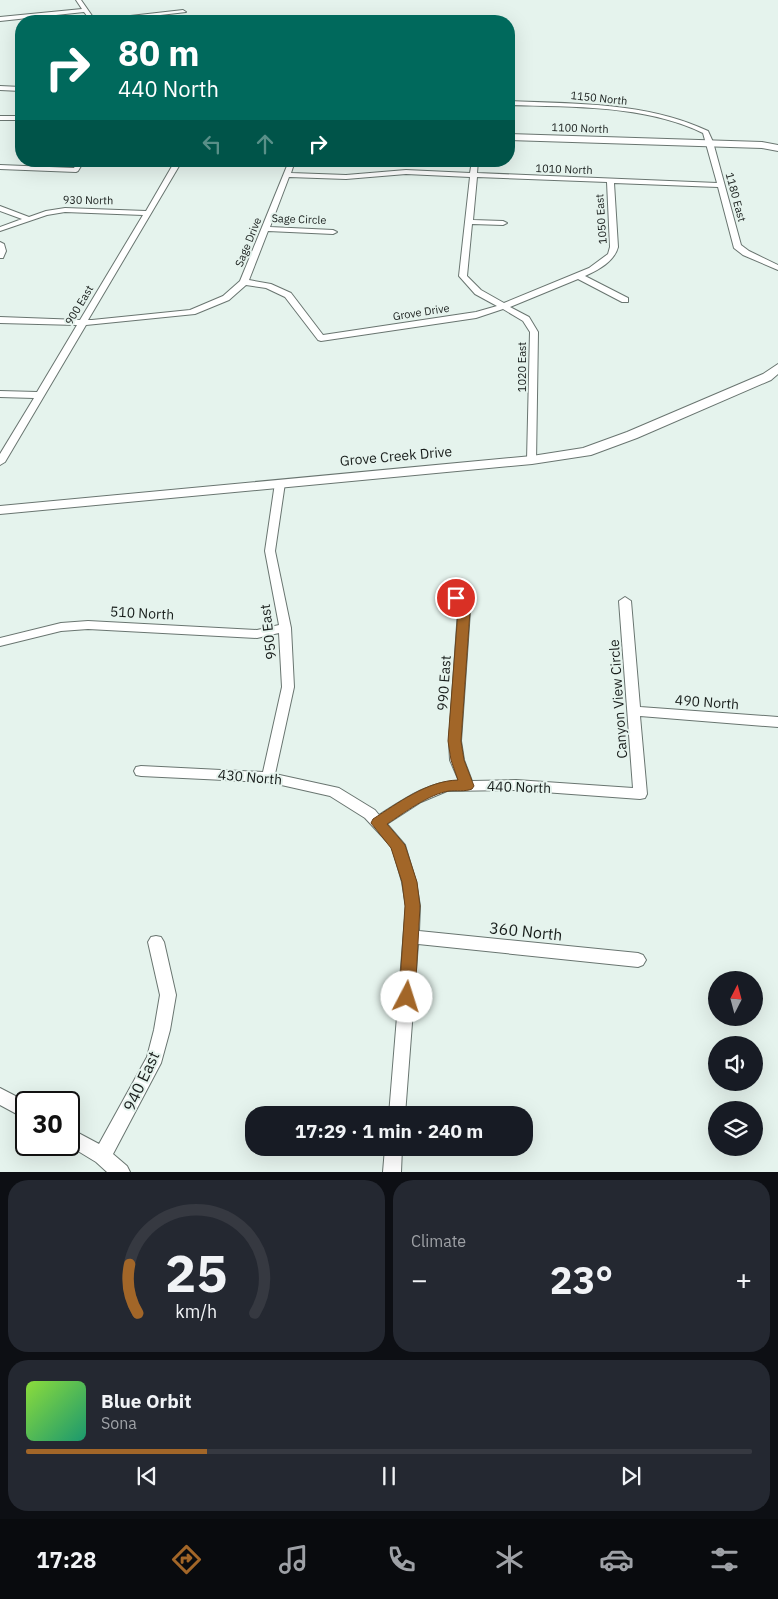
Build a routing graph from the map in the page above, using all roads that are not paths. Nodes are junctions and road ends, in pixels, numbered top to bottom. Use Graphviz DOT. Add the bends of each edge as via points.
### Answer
graph roads {
  1 [pos="79,0"];
  2 [pos="87,0"];
  3 [pos="86,10"];
  4 [pos="183,12"];
  5 [pos="43,15"];
  6 [pos="89,15"];
  7 [pos="154,15"];
  8 [pos="15,18"];
  9 [pos="0,20"];
  10 [pos="0,88"];
  11 [pos="15,89"];
  12 [pos="515,102"];
  13 [pos="0,118"];
  14 [pos="15,118"];
  15 [pos="515,137"];
  16 [pos="710,145"];
  17 [pos="778,148"];
  18 [pos="778,153"];
  19 [pos="0,167"];
  20 [pos="78,167"];
  21 [pos="175,167"];
  22 [pos="289,167"];
  23 [pos="475,167"];
  24 [pos="286,175"];
  25 [pos="473,175"];
  26 [pos="610,181"];
  27 [pos="721,185"];
  28 [pos="0,208"];
  29 [pos="149,212"];
  30 [pos="28,219"];
  31 [pos="468,222"];
  32 [pos="503,223"];
  33 [pos="0,229"];
  34 [pos="265,229"];
  35 [pos="333,232"];
  36 [pos="0,244"];
  37 [pos="612,254"];
  38 [pos="0,256"];
  39 [pos="778,268"];
  40 [pos="579,276"];
  41 [pos="244,282"];
  42 [pos="625,300"];
  43 [pos="503,306"];
  44 [pos="0,320"];
  45 [pos="81,324"];
  46 [pos="778,368"];
  47 [pos="0,394"];
  48 [pos="39,395"];
  49 [pos="532,460"];
  50 [pos="0,462"];
  51 [pos="280,483"];
  52 [pos="0,510"];
  53 [pos="448,584"];
  54 [pos="625,601"];
  55 [pos="284,628"];
  56 [pos="0,642"];
  57 [pos="634,711"];
  58 [pos="778,722"];
  59 [pos="141,771"];
  60 [pos="268,777"];
  61 [pos="467,786"];
  62 [pos="640,794"];
  63 [pos="378,823"];
  64 [pos="411,937"];
  65 [pos="156,942"];
  66 [pos="638,960"];
  67 [pos="0,1096"];
  68 [pos="15,1105"];
  69 [pos="398,1106"];
  70 [pos="80,1143"];
  71 [pos="102,1156"];
  72 [pos="393,1156"];
  73 [pos="121,1172"];
  74 [pos="392,1172"];
  1 -- 2 [label="street"];
  1 -- 3 [label="street"];
  3 -- 5 [label="street"];
  3 -- 6 [label="street"];
  4 -- 7 [label="street"];
  8 -- 9 [label="street"];
  10 -- 11 [label="street"];
  12 -- 16 [label="street, 1150 North" via="609,107 685,122 706,132"];
  13 -- 14 [label="street"];
  15 -- 16 [label="street, 1100 North"];
  16 -- 17 [label="street, 1100 North"];
  16 -- 18 [label="street, 1100 North"];
  16 -- 27 [label="street, 1180 East"];
  19 -- 20 [label="street" via="76,170"];
  21 -- 29 [label="street, 900 East"];
  22 -- 24 [label="street, Sage Drive"];
  23 -- 25 [label="street, 1020 East"];
  24 -- 25 [label="street, 1010 North" via="346,177 406,172"];
  24 -- 34 [label="street, Sage Drive"];
  25 -- 26 [label="street, 1010 North"];
  25 -- 31 [label="street, 1020 East"];
  26 -- 27 [label="street, 1010 North"];
  26 -- 37 [label="street, 1050 East"];
  27 -- 39 [label="street, 1180 East" via="737,246 746,254"];
  28 -- 30 [label="street"];
  29 -- 30 [label="street, 930 North" via="72,209"];
  29 -- 45 [label="street, 900 East"];
  30 -- 33 [label="street, 930 North"];
  31 -- 32 [label="street"];
  31 -- 43 [label="street, 1020 East" via="463,276 478,292"];
  34 -- 35 [label="street, Sage Circle"];
  34 -- 41 [label="street, Sage Drive"];
  36 -- 38 [label="street"];
  37 -- 40 [label="street, Grove Drive" via="601,265"];
  40 -- 42 [label="street"];
  40 -- 43 [label="street, Grove Drive"];
  41 -- 43 [label="street, Grove Drive" via="268,286 288,295 321,338 476,315"];
  41 -- 45 [label="street, Sage Drive" via="226,298 192,312"];
  43 -- 49 [label="street, 1020 East" via="526,319 534,332"];
  44 -- 45 [label="street, Sage Drive"];
  45 -- 48 [label="street, 900 East"];
  46 -- 49 [label="street, Grove Creek Drive" via="767,377 632,435 586,452"];
  47 -- 48 [label="street"];
  48 -- 50 [label="street, 900 East"];
  49 -- 51 [label="street, Grove Creek Drive"];
  51 -- 52 [label="street, Grove Creek Drive"];
  51 -- 55 [label="street, 950 East" via="270,551"];
  53 -- 61 [label="street, 990 East" via="464,611 454,741"];
  54 -- 57 [label="street, Canyon View Circle"];
  55 -- 56 [label="street, 510 North" via="257,634 61,627"];
  55 -- 60 [label="street, 950 East" via="288,687"];
  57 -- 58 [label="street, 490 North"];
  57 -- 62 [label="street, Canyon View Circle"];
  59 -- 60 [label="street, 430 North"];
  60 -- 63 [label="street, 430 North" via="334,792 370,814"];
  61 -- 62 [label="street, 440 North" via="516,785"];
  61 -- 63 [label="street, 440 North" via="446,786 416,798"];
  63 -- 64 [label="street, 430 North" via="398,845 410,882 413,906"];
  64 -- 66 [label="street, 360 North"];
  64 -- 69 [label="street, 430 North"];
  65 -- 71 [label="street, 940 East" via="168,994 155,1058"];
  67 -- 68 [label="street"];
  70 -- 71 [label="street"];
  71 -- 73 [label="street"];
  72 -- 74 [label="street"];
}
